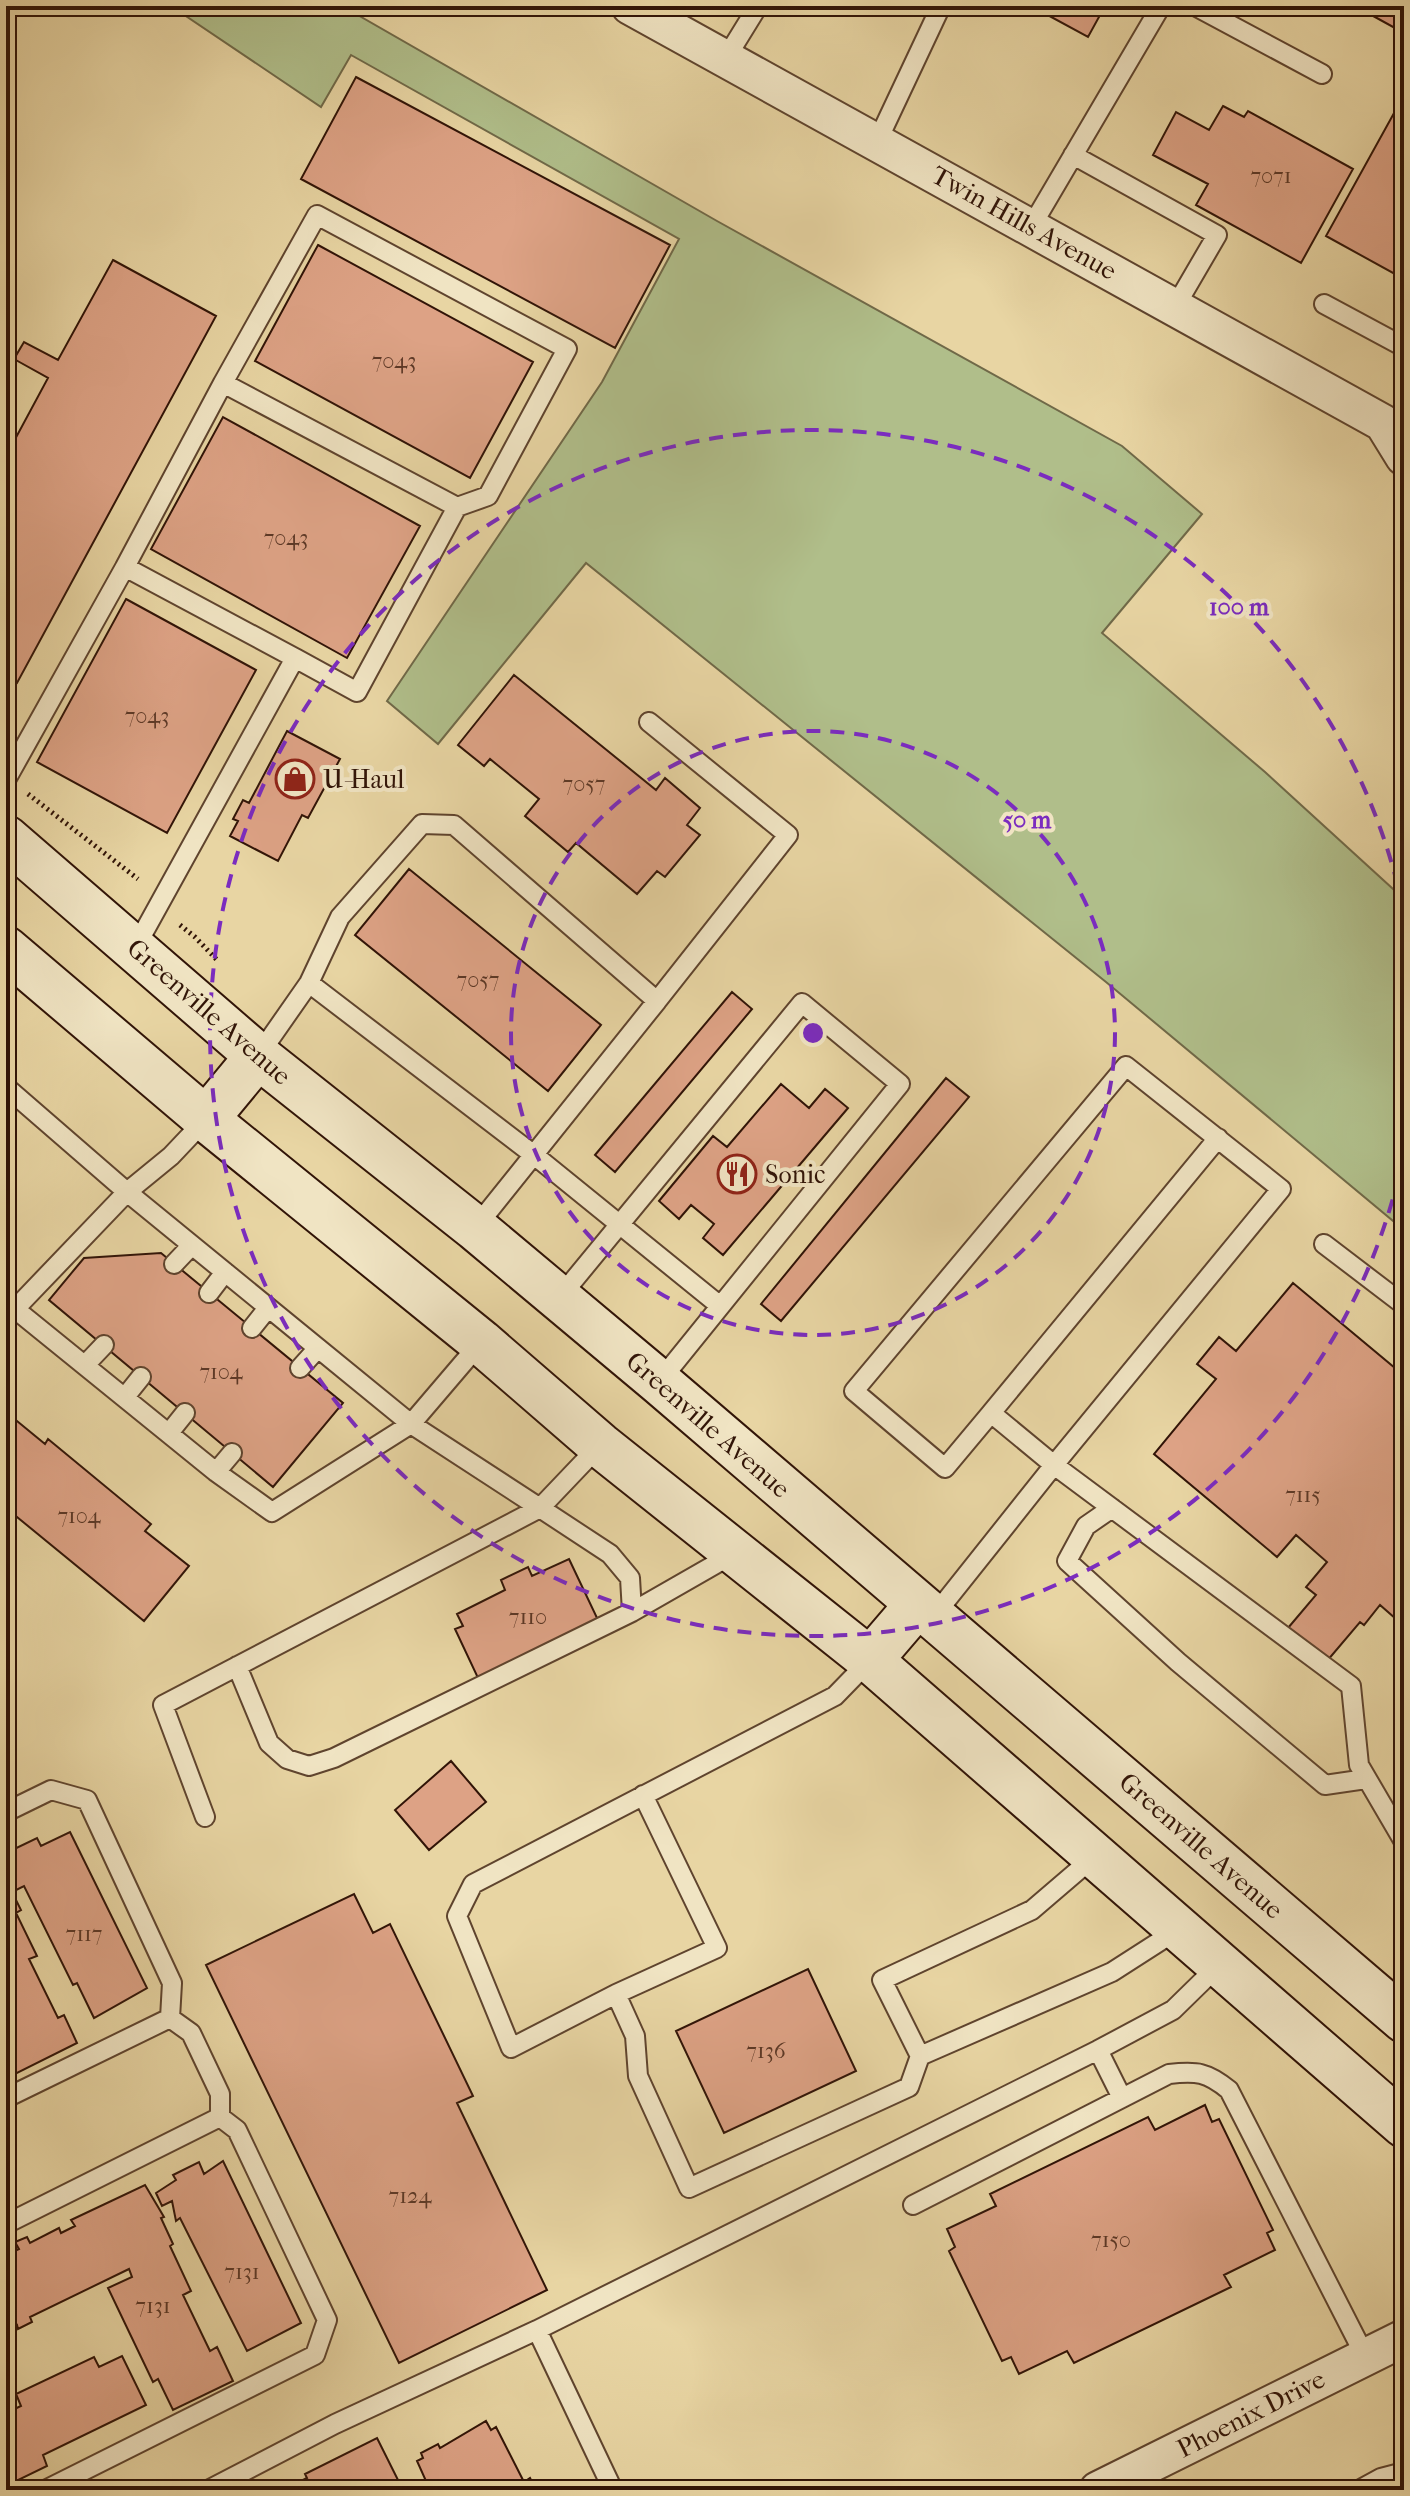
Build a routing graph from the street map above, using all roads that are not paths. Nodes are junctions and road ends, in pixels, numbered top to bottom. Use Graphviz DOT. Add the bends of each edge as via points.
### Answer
graph roads {
  1 [pos="630,6"];
  2 [pos="758,6"];
  3 [pos="941,6"];
  4 [pos="1161,6"];
  5 [pos="1195,6"];
  6 [pos="726,58"];
  7 [pos="1322,74"];
  8 [pos="877,142"];
  9 [pos="1073,155"];
  10 [pos="1031,227"];
  11 [pos="1324,304"];
  12 [pos="1175,307"];
  13 [pos="1404,347"];
  14 [pos="223,383"];
  15 [pos="1394,417"];
  16 [pos="1404,457"];
  17 [pos="457,507"];
  18 [pos="125,567"];
  19 [pos="295,658"];
  20 [pos="649,722"];
  21 [pos="6,780"];
  22 [pos="6,838"];
  23 [pos="135,948"];
  24 [pos="6,949"];
  25 [pos="309,983"];
  26 [pos="657,1001"];
  27 [pos="258,1056"];
  28 [pos="6,1087"];
  29 [pos="206,1119"];
  30 [pos="1218,1138"];
  31 [pos="534,1155"];
  32 [pos="127,1192"];
  33 [pos="620,1224"];
  34 [pos="475,1228"];
  35 [pos="1324,1244"];
  36 [pos="192,1245"];
  37 [pos="174,1264"];
  38 [pos="225,1272"];
  39 [pos="209,1293"];
  40 [pos="559,1298"];
  41 [pos="10,1305"];
  42 [pos="719,1305"];
  43 [pos="1404,1305"];
  44 [pos="268,1308"];
  45 [pos="252,1328"];
  46 [pos="481,1342"];
  47 [pos="104,1345"];
  48 [pos="318,1348"];
  49 [pos="85,1365"];
  50 [pos="300,1368"];
  51 [pos="141,1377"];
  52 [pos="659,1382"];
  53 [pos="125,1397"];
  54 [pos="185,1413"];
  55 [pos="991,1413"];
  56 [pos="411,1424"];
  57 [pos="169,1433"];
  58 [pos="600,1445"];
  59 [pos="232,1453"];
  60 [pos="1054,1465"];
  61 [pos="216,1472"];
  62 [pos="540,1508"];
  63 [pos="1112,1508"];
  64 [pos="735,1553"];
  65 [pos="925,1611"];
  66 [pos="632,1612"];
  67 [pos="870,1660"];
  68 [pos="237,1666"];
  69 [pos="1366,1779"];
  70 [pos="643,1795"];
  71 [pos="6,1812"];
  72 [pos="205,1817"];
  73 [pos="1404,1842"];
  74 [pos="1095,1856"];
  75 [pos="1179,1929"];
  76 [pos="1220,1964"];
  77 [pos="616,1994"];
  78 [pos="170,2018"];
  79 [pos="1404,2020"];
  80 [pos="1098,2050"];
  81 [pos="920,2056"];
  82 [pos="6,2098"];
  83 [pos="1122,2098"];
  84 [pos="220,2117"];
  85 [pos="1404,2125"];
  86 [pos="913,2205"];
  87 [pos="6,2224"];
  88 [pos="537,2330"];
  89 [pos="1404,2338"];
  90 [pos="1365,2356"];
  91 [pos="1404,2472"];
  92 [pos="1147,2480"];
  93 [pos="45,2490"];
  94 [pos="208,2490"];
  95 [pos="613,2490"];
  96 [pos="1098,2490"];
  97 [pos="1359,2490"];
  1 -- 6 [label="street, Twin Hills Avenue"];
  2 -- 6 [label="lane"];
  3 -- 8 [label="lane"];
  4 -- 9 [label="lane"];
  5 -- 7 [label="lane"];
  6 -- 8 [label="street, Twin Hills Avenue"];
  8 -- 10 [label="street, Twin Hills Avenue"];
  9 -- 10 [label="lane"];
  9 -- 12 [label="lane" via="1217,235"];
  10 -- 12 [label="street, Twin Hills Avenue"];
  11 -- 13 [label="lane"];
  12 -- 15 [label="street, Twin Hills Avenue"];
  14 -- 17 [label="lane"];
  14 -- 17 [label="lane" via="317,215 567,349 488,496"];
  14 -- 18 [label="lane"];
  15 -- 16 [label="street, Twin Hills Avenue"];
  17 -- 19 [label="lane" via="357,692"];
  18 -- 19 [label="lane"];
  18 -- 21 [label="lane"];
  19 -- 23 [label="lane"];
  20 -- 26 [label="lane" via="788,835"];
  22 -- 23 [label="main road, Greenville Avenue"];
  23 -- 27 [label="main road, Greenville Avenue"];
  24 -- 29 [label="main road"];
  25 -- 26 [label="lane" via="340,917 422,824 454,825"];
  25 -- 27 [label="lane"];
  25 -- 31 [label="lane"];
  26 -- 31 [label="lane"];
  27 -- 29 [label="main road"];
  27 -- 34 [label="main road, Greenville Avenue"];
  28 -- 32 [label="lane"];
  29 -- 32 [label="lane"];
  29 -- 46 [label="main road"];
  30 -- 55 [label="lane"];
  30 -- 55 [label="lane" via="1126,1066 854,1391 945,1468"];
  30 -- 60 [label="lane" via="1281,1189"];
  31 -- 33 [label="lane"];
  31 -- 34 [label="lane"];
  32 -- 36 [label="lane"];
  32 -- 41 [label="lane"];
  33 -- 40 [label="lane"];
  33 -- 42 [label="lane"];
  33 -- 42 [label="lane" via="802,1003 900,1084"];
  34 -- 40 [label="main road, Greenville Avenue"];
  35 -- 43 [label="lane"];
  36 -- 37 [label="lane"];
  36 -- 38 [label="lane"];
  38 -- 39 [label="lane"];
  38 -- 44 [label="lane"];
  40 -- 52 [label="main road, Greenville Avenue"];
  41 -- 49 [label="lane"];
  42 -- 52 [label="lane"];
  44 -- 45 [label="lane"];
  44 -- 48 [label="lane"];
  46 -- 56 [label="lane"];
  46 -- 58 [label="main road"];
  47 -- 49 [label="lane"];
  48 -- 50 [label="lane"];
  48 -- 56 [label="lane"];
  49 -- 53 [label="lane"];
  51 -- 53 [label="lane"];
  52 -- 65 [label="main road, Greenville Avenue"];
  53 -- 57 [label="lane"];
  54 -- 57 [label="lane"];
  55 -- 60 [label="lane"];
  56 -- 61 [label="lane" via="272,1512"];
  56 -- 62 [label="lane"];
  57 -- 61 [label="lane"];
  58 -- 62 [label="lane"];
  58 -- 64 [label="main road"];
  59 -- 61 [label="lane"];
  60 -- 63 [label="lane"];
  60 -- 65 [label="lane"];
  62 -- 66 [label="lane" via="610,1554 630,1578"];
  62 -- 68 [label="lane"];
  63 -- 69 [label="lane" via="1351,1686 1359,1765"];
  63 -- 69 [label="lane" via="1086,1526 1067,1561 1325,1785"];
  64 -- 66 [label="lane"];
  64 -- 67 [label="main road"];
  65 -- 67 [label="main road"];
  65 -- 79 [label="main road, Greenville Avenue"];
  66 -- 68 [label="lane" via="309,1766 287,1759 269,1743"];
  67 -- 70 [label="lane" via="835,1696"];
  67 -- 74 [label="main road"];
  68 -- 72 [label="lane" via="163,1705"];
  69 -- 73 [label="lane"];
  70 -- 77 [label="lane" via="717,1948"];
  70 -- 77 [label="lane" via="473,1884 457,1916 511,2048"];
  71 -- 78 [label="lane" via="51,1790 87,1800 172,1983"];
  74 -- 75 [label="main road"];
  74 -- 81 [label="lane" via="1032,1910 882,1980"];
  75 -- 76 [label="main road"];
  75 -- 81 [label="lane" via="1112,1972"];
  76 -- 80 [label="lane" via="1173,2010"];
  76 -- 85 [label="main road"];
  77 -- 81 [label="lane" via="635,2036 638,2076 689,2188 909,2087"];
  78 -- 82 [label="lane"];
  78 -- 84 [label="lane" via="191,2033 220,2094"];
  80 -- 83 [label="lane"];
  80 -- 88 [label="lane"];
  83 -- 86 [label="lane"];
  83 -- 90 [label="lane" via="1169,2074 1194,2071 1229,2090"];
  84 -- 87 [label="lane"];
  84 -- 93 [label="lane" via="237,2130 327,2320 315,2355"];
  88 -- 94 [label="lane"];
  88 -- 95 [label="lane"];
  89 -- 90 [label="street, Phoenix Drive"];
  90 -- 92 [label="street, Phoenix Drive"];
  91 -- 97 [label="lane"];
  92 -- 96 [label="street, Phoenix Drive"];
}
